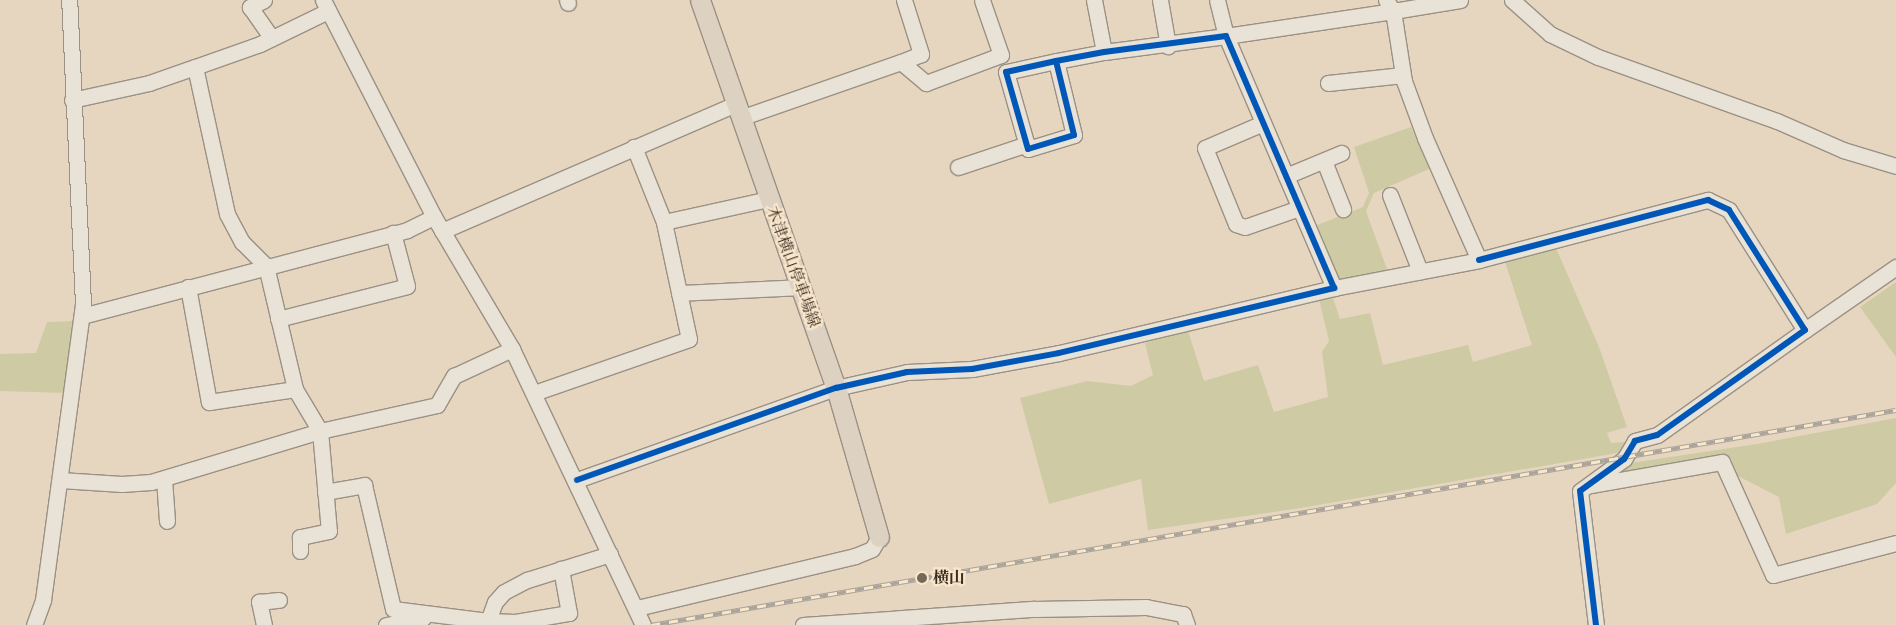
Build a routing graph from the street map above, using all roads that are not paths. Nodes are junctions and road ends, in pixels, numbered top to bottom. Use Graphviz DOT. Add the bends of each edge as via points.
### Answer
graph roads {
  1 [pos="69,0"];
  2 [pos="264,0"];
  3 [pos="700,0"];
  4 [pos="904,0"];
  5 [pos="984,0"];
  6 [pos="1094,0"];
  7 [pos="1160,0"];
  8 [pos="1217,0"];
  9 [pos="1460,0"];
  10 [pos="1512,0"];
  11 [pos="326,5"];
  12 [pos="1389,6"];
  13 [pos="1226,36"];
  14 [pos="272,38"];
  15 [pos="1168,46"];
  16 [pos="1104,52"];
  17 [pos="1001,55"];
  18 [pos="1056,60"];
  19 [pos="901,62"];
  20 [pos="195,67"];
  21 [pos="1006,72"];
  22 [pos="1403,75"];
  23 [pos="1328,82"];
  24 [pos="72,100"];
  25 [pos="738,111"];
  26 [pos="1263,123"];
  27 [pos="1027,144"];
  28 [pos="634,147"];
  29 [pos="1341,154"];
  30 [pos="1324,161"];
  31 [pos="1896,166"];
  32 [pos="958,167"];
  33 [pos="1286,176"];
  34 [pos="1390,196"];
  35 [pos="769,199"];
  36 [pos="1300,208"];
  37 [pos="1343,209"];
  38 [pos="434,217"];
  39 [pos="664,222"];
  40 [pos="442,231"];
  41 [pos="393,233"];
  42 [pos="1479,260"];
  43 [pos="266,266"];
  44 [pos="1896,267"];
  45 [pos="1420,271"];
  46 [pos="188,287"];
  47 [pos="800,287"];
  48 [pos="1334,288"];
  49 [pos="679,292"];
  50 [pos="82,316"];
  51 [pos="278,318"];
  52 [pos="1805,330"];
  53 [pos="512,350"];
  54 [pos="836,388"];
  55 [pos="294,389"];
  56 [pos="534,393"];
  57 [pos="320,431"];
  58 [pos="158,477"];
  59 [pos="60,480"];
  60 [pos="577,480"];
  61 [pos="1588,485"];
  62 [pos="325,492"];
  63 [pos="167,521"];
  64 [pos="879,537"];
  65 [pos="1896,543"];
  66 [pos="300,551"];
  67 [pos="610,554"];
  68 [pos="561,569"];
  69 [pos="279,600"];
  70 [pos="637,608"];
  71 [pos="434,616"];
  72 [pos="488,621"];
  73 [pos="34,625"];
  74 [pos="264,625"];
  75 [pos="386,625"];
  76 [pos="643,625"];
  77 [pos="803,625"];
  78 [pos="1187,625"];
  79 [pos="1596,625"];
  1 -- 24 [label="street"];
  2 -- 14 [label="street" via="250,7"];
  3 -- 25 [label="main road, 木津横山停車場線"];
  4 -- 19 [label="street" via="921,54"];
  5 -- 17 [label="street"];
  6 -- 16 [label="street"];
  7 -- 15 [label="street"];
  8 -- 13 [label="street"];
  9 -- 12 [label="street"];
  10 -- 31 [label="street" via="1550,34 1598,57 1777,122 1842,150"];
  11 -- 14 [label="street"];
  11 -- 38 [label="street"];
  12 -- 13 [label="street"];
  12 -- 22 [label="street"];
  13 -- 15 [label="street"];
  13 -- 26 [label="street"];
  14 -- 20 [label="street"];
  15 -- 16 [label="street"];
  16 -- 18 [label="street"];
  17 -- 19 [label="street" via="926,83"];
  17 -- 21 [label="street"];
  18 -- 21 [label="street"];
  18 -- 27 [label="street" via="1074,135 1028,148"];
  19 -- 25 [label="street"];
  20 -- 24 [label="street" via="149,83"];
  20 -- 43 [label="street" via="227,214 242,242"];
  21 -- 27 [label="street"];
  22 -- 23 [label="street"];
  22 -- 42 [label="street" via="1425,138"];
  24 -- 50 [label="street"];
  25 -- 28 [label="street"];
  25 -- 35 [label="main road, 木津横山停車場線"];
  26 -- 33 [label="street"];
  26 -- 36 [label="street" via="1205,148 1236,224 1245,227"];
  27 -- 32 [label="street"];
  28 -- 39 [label="street"];
  28 -- 40 [label="street"];
  29 -- 30 [label="street"];
  30 -- 33 [label="street"];
  30 -- 37 [label="street"];
  33 -- 36 [label="street"];
  34 -- 45 [label="street"];
  35 -- 39 [label="street"];
  35 -- 47 [label="main road, 木津横山停車場線"];
  36 -- 48 [label="street"];
  38 -- 40 [label="street"];
  38 -- 41 [label="street"];
  39 -- 49 [label="street"];
  40 -- 53 [label="street"];
  41 -- 43 [label="street"];
  41 -- 51 [label="street" via="408,286"];
  42 -- 45 [label="street"];
  42 -- 52 [label="street" via="1708,200 1729,210"];
  43 -- 46 [label="street"];
  43 -- 51 [label="street"];
  44 -- 52 [label="street"];
  45 -- 48 [label="street"];
  46 -- 50 [label="street"];
  46 -- 55 [label="street" via="209,402"];
  47 -- 49 [label="street"];
  47 -- 54 [label="main road, 木津横山停車場線"];
  48 -- 54 [label="street" via="1059,353 972,369 907,372"];
  49 -- 56 [label="street" via="690,339"];
  50 -- 59 [label="street"];
  51 -- 55 [label="street"];
  52 -- 61 [label="street" via="1657,435 1635,441 1624,459"];
  53 -- 56 [label="street"];
  53 -- 57 [label="street" via="454,376 437,405"];
  54 -- 60 [label="street"];
  54 -- 64 [label="main road, 木津横山停車場線"];
  55 -- 57 [label="street"];
  56 -- 60 [label="street"];
  57 -- 58 [label="street"];
  57 -- 62 [label="street"];
  58 -- 59 [label="street" via="122,484"];
  58 -- 63 [label="street"];
  59 -- 73 [label="street" via="44,600"];
  60 -- 67 [label="street"];
  61 -- 65 [label="street" via="1722,462 1774,575"];
  61 -- 79 [label="street" via="1580,492 1580,500"];
  62 -- 66 [label="street" via="329,531 300,537"];
  62 -- 71 [label="street" via="364,485 393,609"];
  64 -- 70 [label="street" via="872,549 855,556"];
  67 -- 68 [label="street"];
  67 -- 70 [label="street"];
  68 -- 72 [label="street" via="527,580 504,592 495,602"];
  68 -- 72 [label="street" via="569,613 515,622"];
  69 -- 74 [label="street" via="259,602"];
  70 -- 76 [label="street"];
  71 -- 72 [label="street"];
  71 -- 75 [label="street"];
  77 -- 78 [label="street" via="1034,609 1146,607 1183,614"];
}
